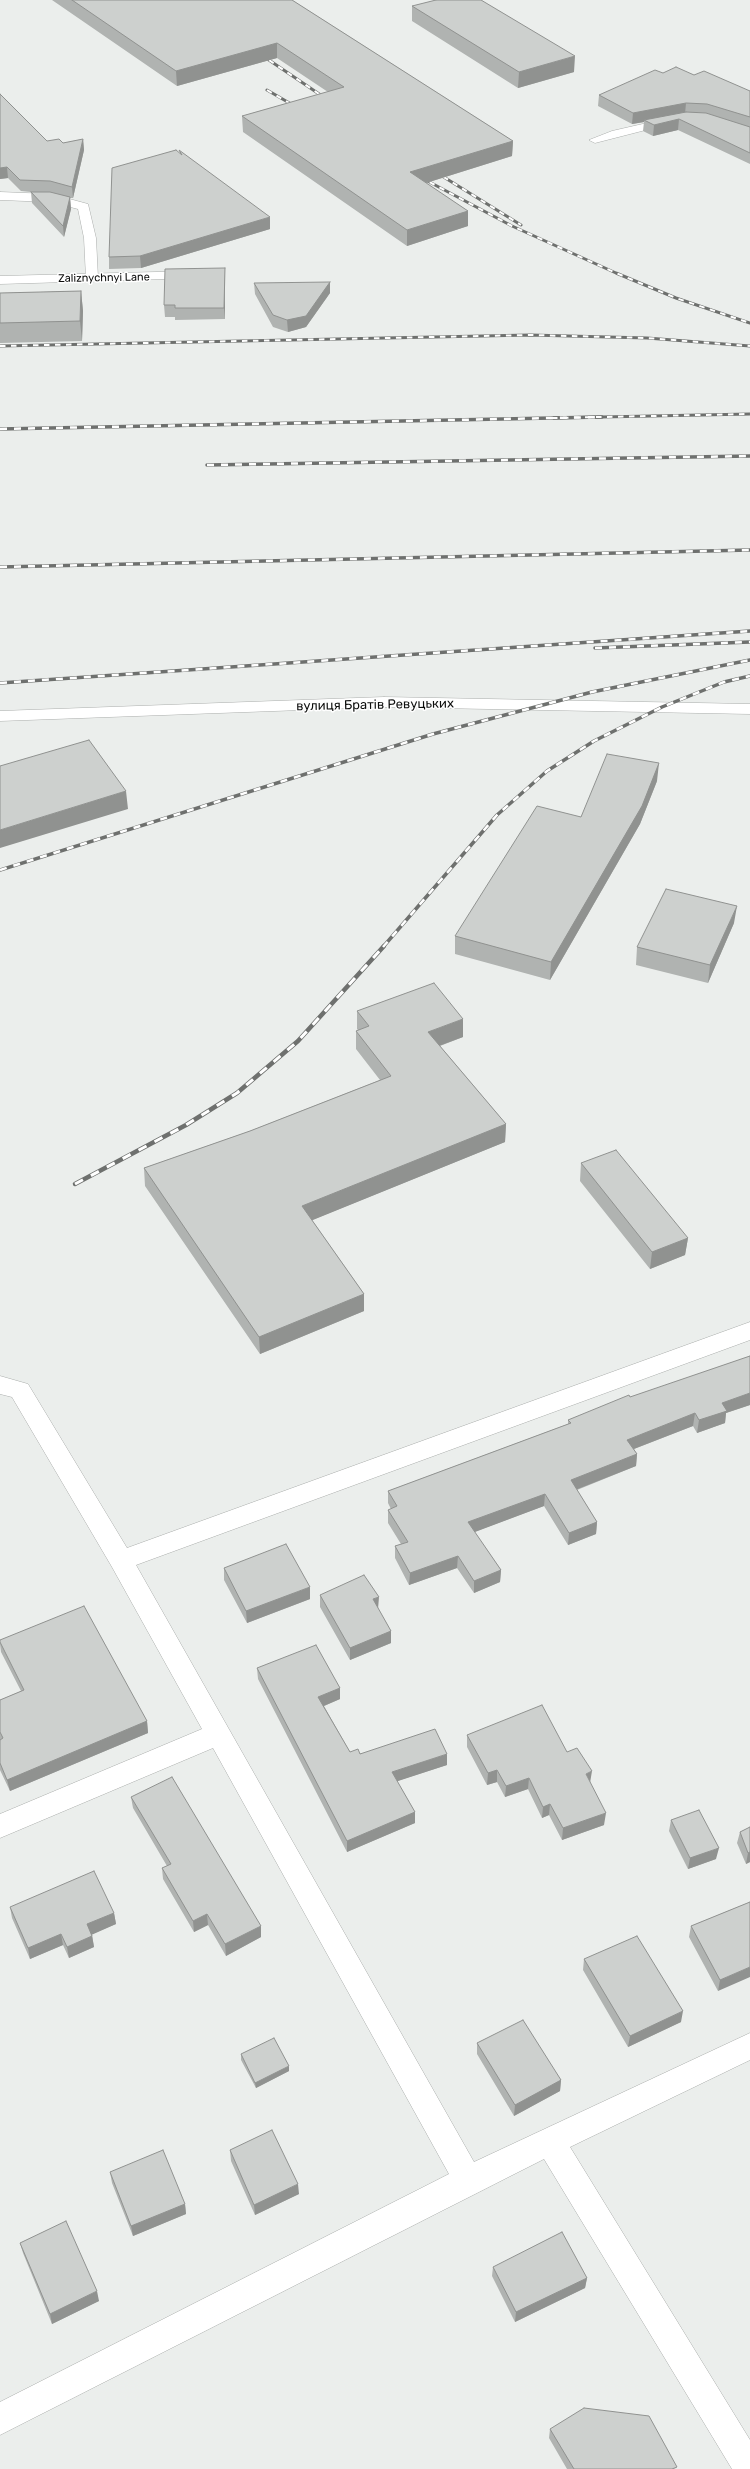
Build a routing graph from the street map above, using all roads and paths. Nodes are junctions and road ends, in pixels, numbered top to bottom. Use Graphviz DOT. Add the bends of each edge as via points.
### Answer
graph roads {
  1 [pos="678,119"];
  2 [pos="595,140"];
  3 [pos="0,196"];
  4 [pos="209,275"];
  5 [pos="92,278"];
  6 [pos="0,280"];
  7 [pos="750,709"];
  8 [pos="0,716"];
  9 [pos="750,1331"];
  10 [pos="0,1384"];
  11 [pos="121,1560"];
  12 [pos="219,1734"];
  13 [pos="0,1826"];
  14 [pos="750,2046"];
  15 [pos="549,2140"];
  16 [pos="468,2180"];
  17 [pos="0,2419"];
  18 [pos="750,2469"];
  1 -- 2 [label="lane"];
  3 -- 5 [label="lane" via="51,198 84,207 90,238"];
  4 -- 5 [label="street, Zaliznychnyi Lane"];
  5 -- 6 [label="street, Zaliznychnyi Lane"];
  7 -- 8 [label="street, вулиця Братів Ревуцьких" via="384,702"];
  9 -- 11 [label="street"];
  10 -- 11 [label="street" via="20,1390"];
  11 -- 12 [label="street"];
  12 -- 13 [label="street"];
  12 -- 16 [label="street"];
  14 -- 15 [label="street"];
  15 -- 16 [label="street"];
  15 -- 18 [label="street"];
  16 -- 17 [label="street"];
}
